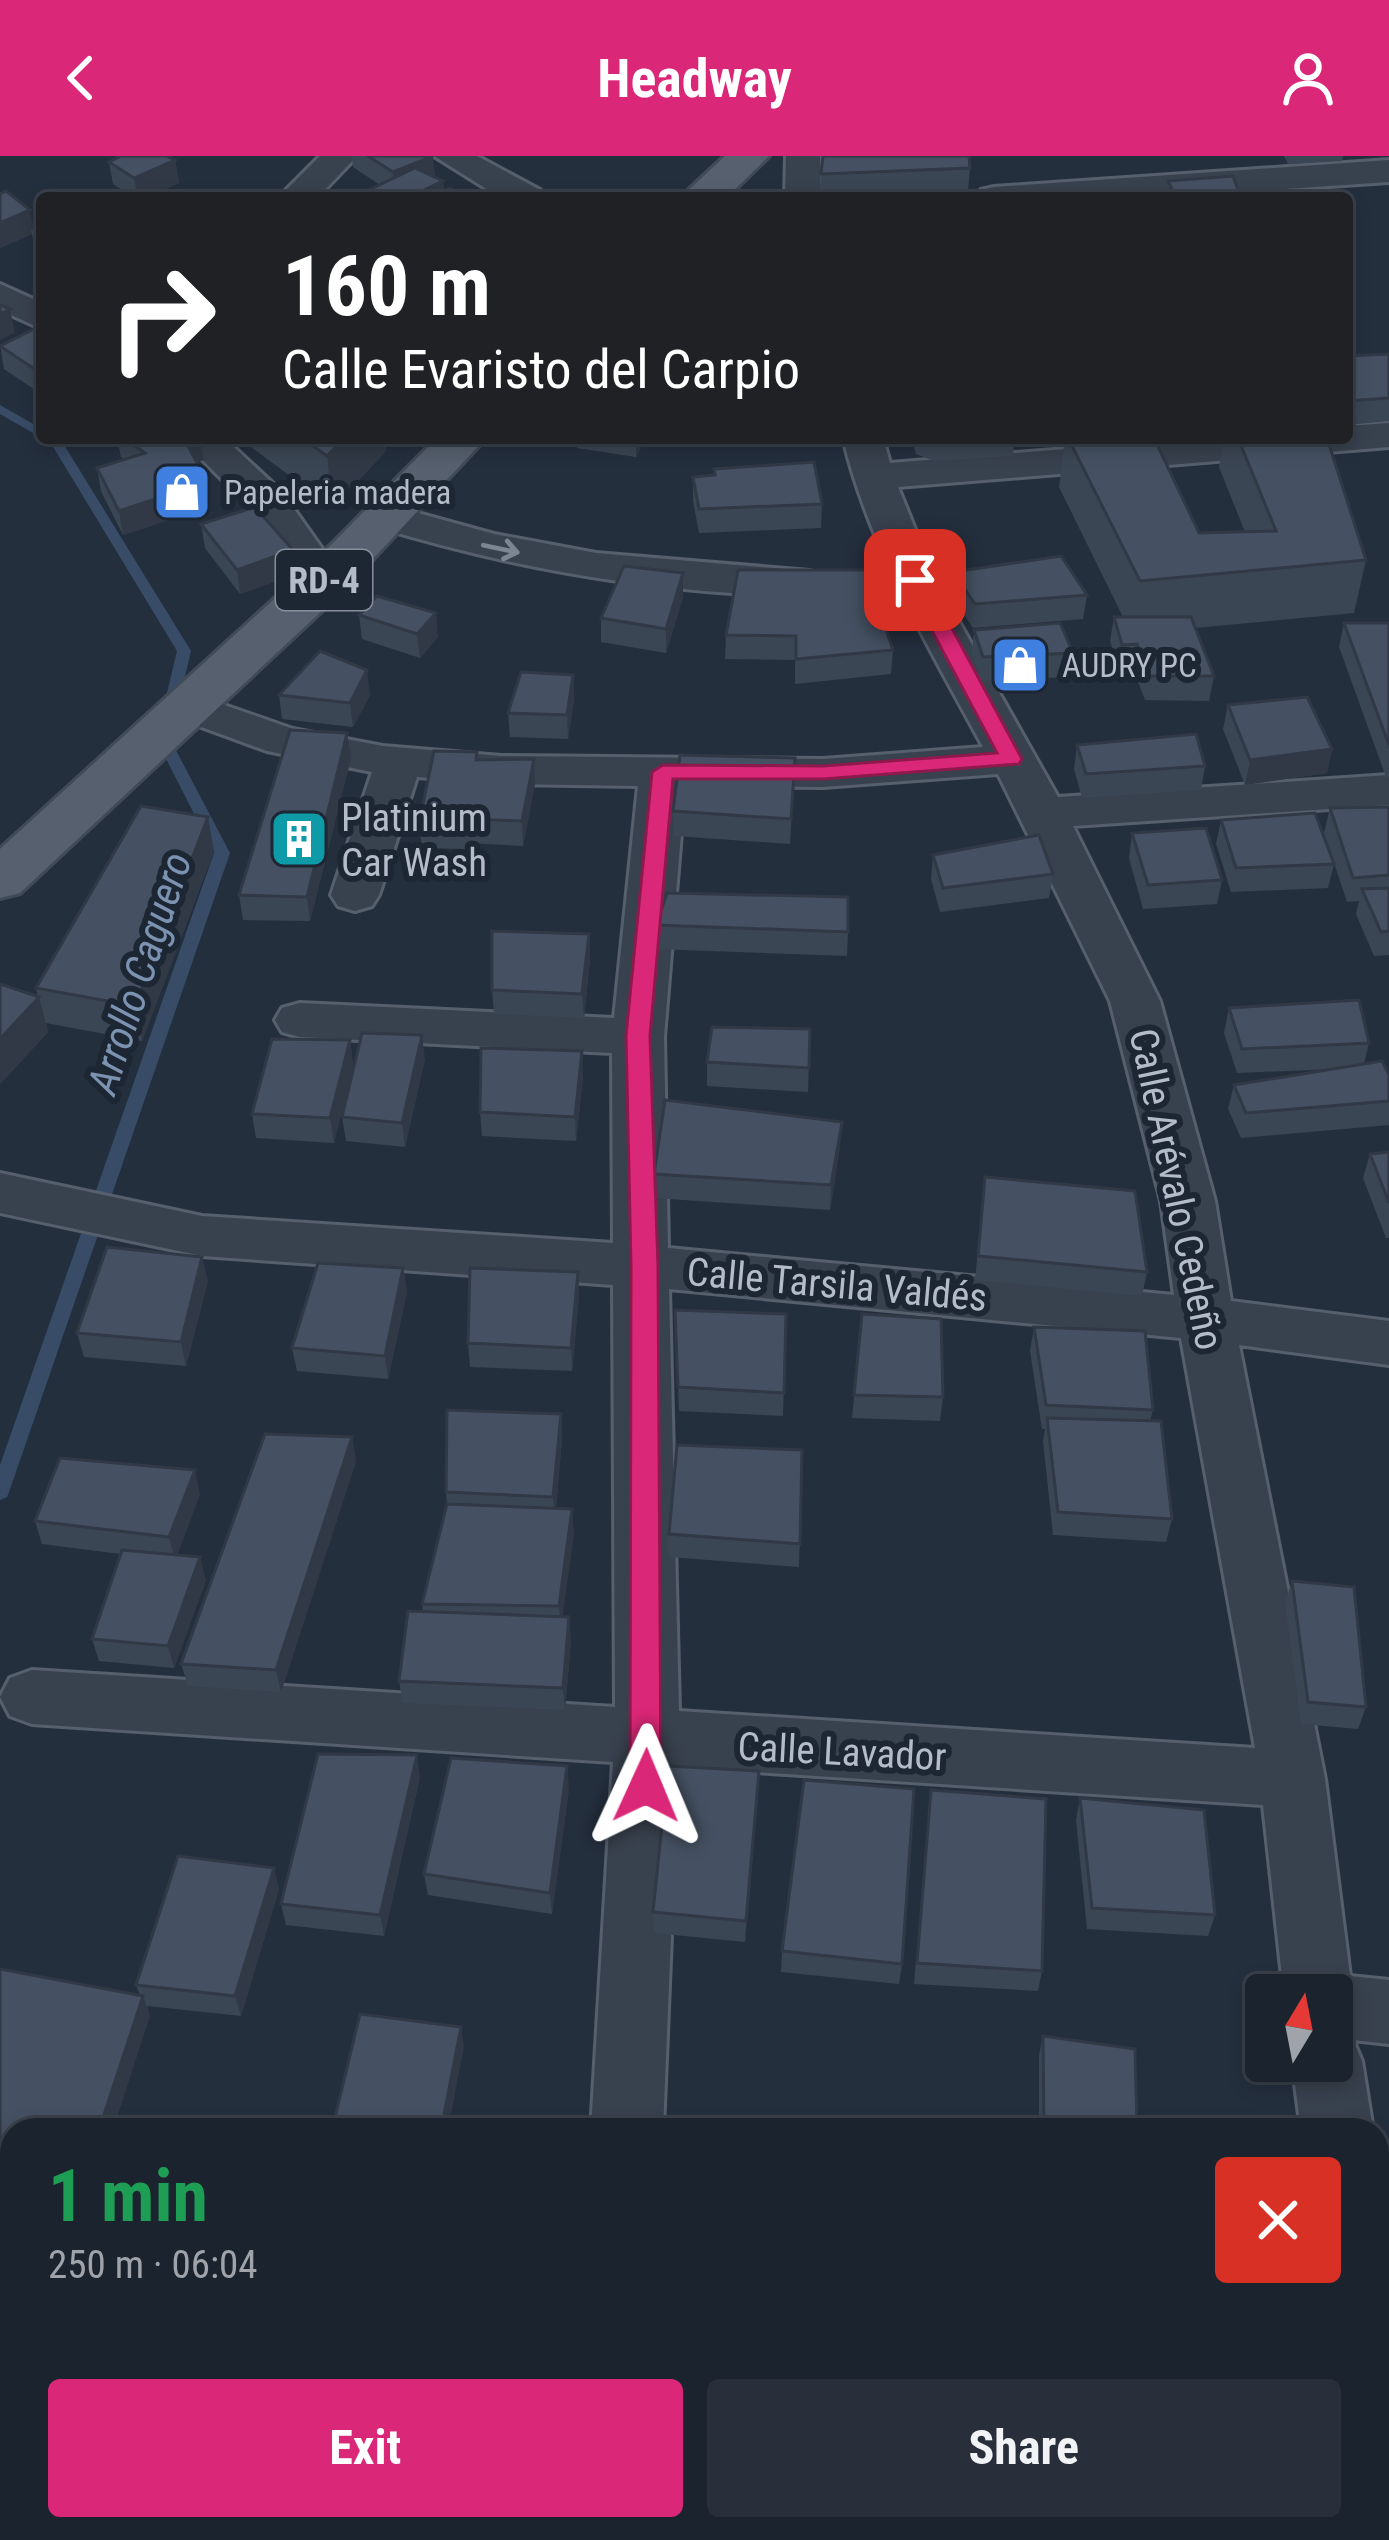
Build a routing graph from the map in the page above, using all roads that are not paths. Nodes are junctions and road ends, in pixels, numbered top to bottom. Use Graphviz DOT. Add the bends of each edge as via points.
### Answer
graph roads {
  1 [pos="340,156"];
  2 [pos="452,156"];
  3 [pos="711,156"];
  4 [pos="749,156"];
  5 [pos="803,156"];
  6 [pos="1389,172"];
  7 [pos="302,192"];
  8 [pos="516,192"];
  9 [pos="672,192"];
  10 [pos="708,192"];
  11 [pos="802,192"];
  12 [pos="1085,192"];
  13 [pos="0,295"];
  14 [pos="36,315"];
  15 [pos="1389,435"];
  16 [pos="1353,437"];
  17 [pos="207,444"];
  18 [pos="457,444"];
  19 [pos="1176,444"];
  20 [pos="868,457"];
  21 [pos="389,517"];
  22 [pos="323,581"];
  23 [pos="879,582"];
  24 [pos="185,712"];
  25 [pos="1011,759"];
  26 [pos="399,761"];
  27 [pos="663,772"];
  28 [pos="1389,790"];
  29 [pos="1043,813"];
  30 [pos="0,880"];
  31 [pos="355,895"];
  32 [pos="300,1020"];
  33 [pos="638,1036"];
  34 [pos="0,1193"];
  35 [pos="644,1266"];
  36 [pos="1206,1319"];
  37 [pos="1389,1343"];
  38 [pos="32,1697"];
  39 [pos="647,1739"];
  40 [pos="1294,1779"];
  41 [pos="1316,1974"];
  42 [pos="1353,2008"];
  43 [pos="1389,2012"];
  44 [pos="1330,2082"];
  45 [pos="628,2118"];
  46 [pos="1335,2118"];
  1 -- 7 [label="street"];
  2 -- 8 [label="street"];
  3 -- 9 [label="main road"];
  4 -- 10 [label="main road"];
  5 -- 11 [label="street"];
  6 -- 12 [label="street"];
  13 -- 14 [label="street"];
  15 -- 16 [label="street"];
  17 -- 22 [label="street" via="268,501"];
  18 -- 21 [label="main road, RD-4"];
  19 -- 20 [label="street"];
  20 -- 23 [label="street, Calle Arévalo Cedeño"];
  21 -- 22 [label="main road, RD-4"];
  21 -- 23 [label="street, one-way" via="459,540 612,567"];
  22 -- 24 [label="main road, RD-4"];
  23 -- 25 [label="street, Calle Arévalo Cedeño"];
  24 -- 26 [label="street"];
  24 -- 30 [label="main road, RD-4"];
  25 -- 27 [label="street"];
  25 -- 29 [label="street, Calle Arévalo Cedeño"];
  26 -- 27 [label="street"];
  26 -- 31 [label="street"];
  27 -- 33 [label="street"];
  28 -- 29 [label="street"];
  29 -- 36 [label="street, Calle Arévalo Cedeño" via="1135,1001 1188,1201"];
  32 -- 33 [label="street"];
  33 -- 35 [label="street"];
  34 -- 35 [label="street, Calle Tarsila Valdés" via="202,1235"];
  35 -- 36 [label="street, Calle Tarsila Valdés"];
  35 -- 39 [label="street"];
  36 -- 37 [label="street, Calle Tarsila Valdés"];
  36 -- 40 [label="street, Calle Arévalo Cedeño"];
  38 -- 39 [label="street, Calle Lavador"];
  39 -- 40 [label="street, Calle Lavador"];
  39 -- 45 [label="street"];
  40 -- 41 [label="street, Calle Arévalo Cedeño"];
  42 -- 43 [label="street"];
  44 -- 46 [label="street"];
}
